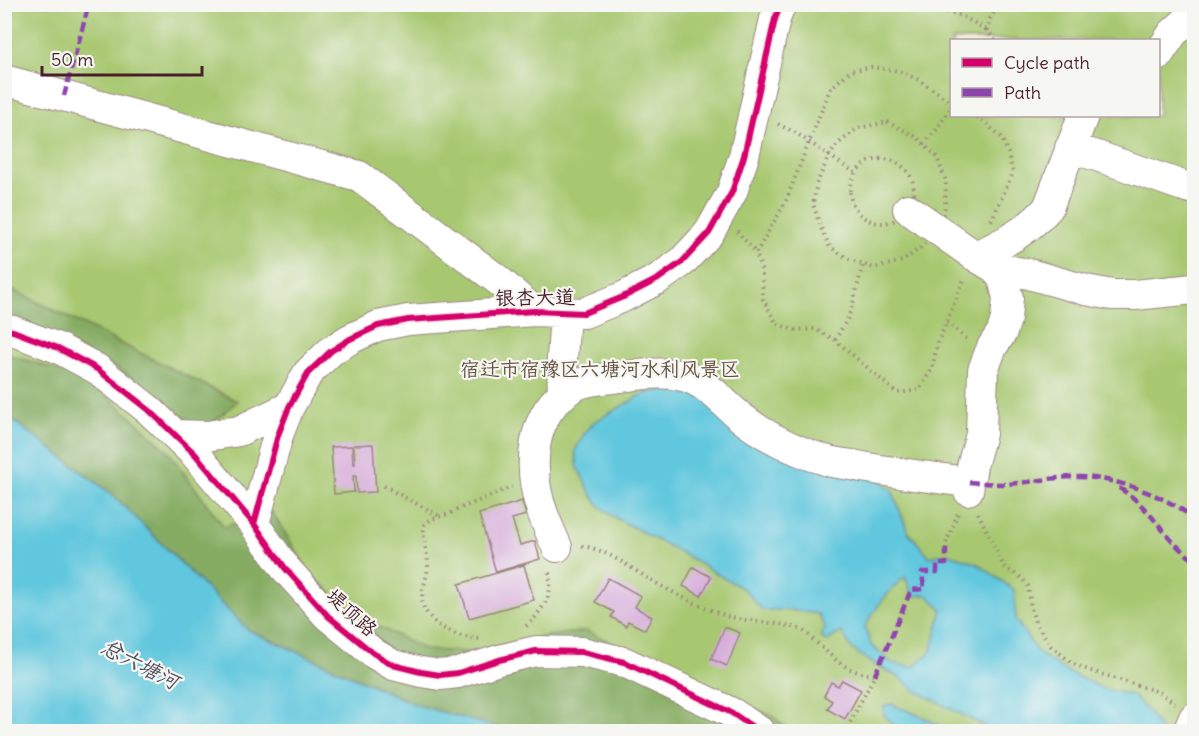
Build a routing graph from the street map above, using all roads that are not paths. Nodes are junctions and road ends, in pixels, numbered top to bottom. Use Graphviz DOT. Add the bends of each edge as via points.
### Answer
graph roads {
  1 [pos="781,4"];
  2 [pos="1194,14"];
  3 [pos="1160,52"];
  4 [pos="4,80"];
  5 [pos="1083,117"];
  6 [pos="1070,148"];
  7 [pos="1194,189"];
  8 [pos="908,209"];
  9 [pos="985,262"];
  10 [pos="1194,289"];
  11 [pos="534,311"];
  12 [pos="565,312"];
  13 [pos="4,330"];
  14 [pos="563,395"];
  15 [pos="289,407"];
  16 [pos="176,435"];
  17 [pos="254,524"];
  18 [pos="557,547"];
  19 [pos="760,732"];
  1 -- 12 [label="street, 银杏大道" via="744,156 732,192 709,233 682,262 658,279 584,313"];
  2 -- 3 [label="street" via="1173,33"];
  4 -- 11 [label="street" via="359,176"];
  5 -- 6 [label="street"];
  6 -- 7 [label="street"];
  6 -- 9 [label="street" via="1048,208 1020,233 993,248"];
  8 -- 9 [label="street"];
  9 -- 10 [label="street" via="1112,295"];
  9 -- 14 [label="street" via="1003,279 1008,298 1002,332 982,370 981,434 969,486 825,460 773,440 693,379 666,374 636,375 592,381 574,386"];
  11 -- 12 [label="street, 银杏大道"];
  11 -- 15 [label="street, 银杏大道" via="408,320 378,326 331,351 308,373"];
  12 -- 14 [label="street"];
  13 -- 16 [label="street, 堤顶路" via="58,348 97,369"];
  14 -- 18 [label="street" via="542,419 534,466 542,512"];
  15 -- 16 [label="street" via="239,431"];
  15 -- 17 [label="street, 银杏大道"];
  16 -- 17 [label="street, 堤顶路"];
  17 -- 19 [label="street, 堤顶路" via="285,568 328,616 393,665 440,675 536,651 582,652 624,662 732,713"];
}
